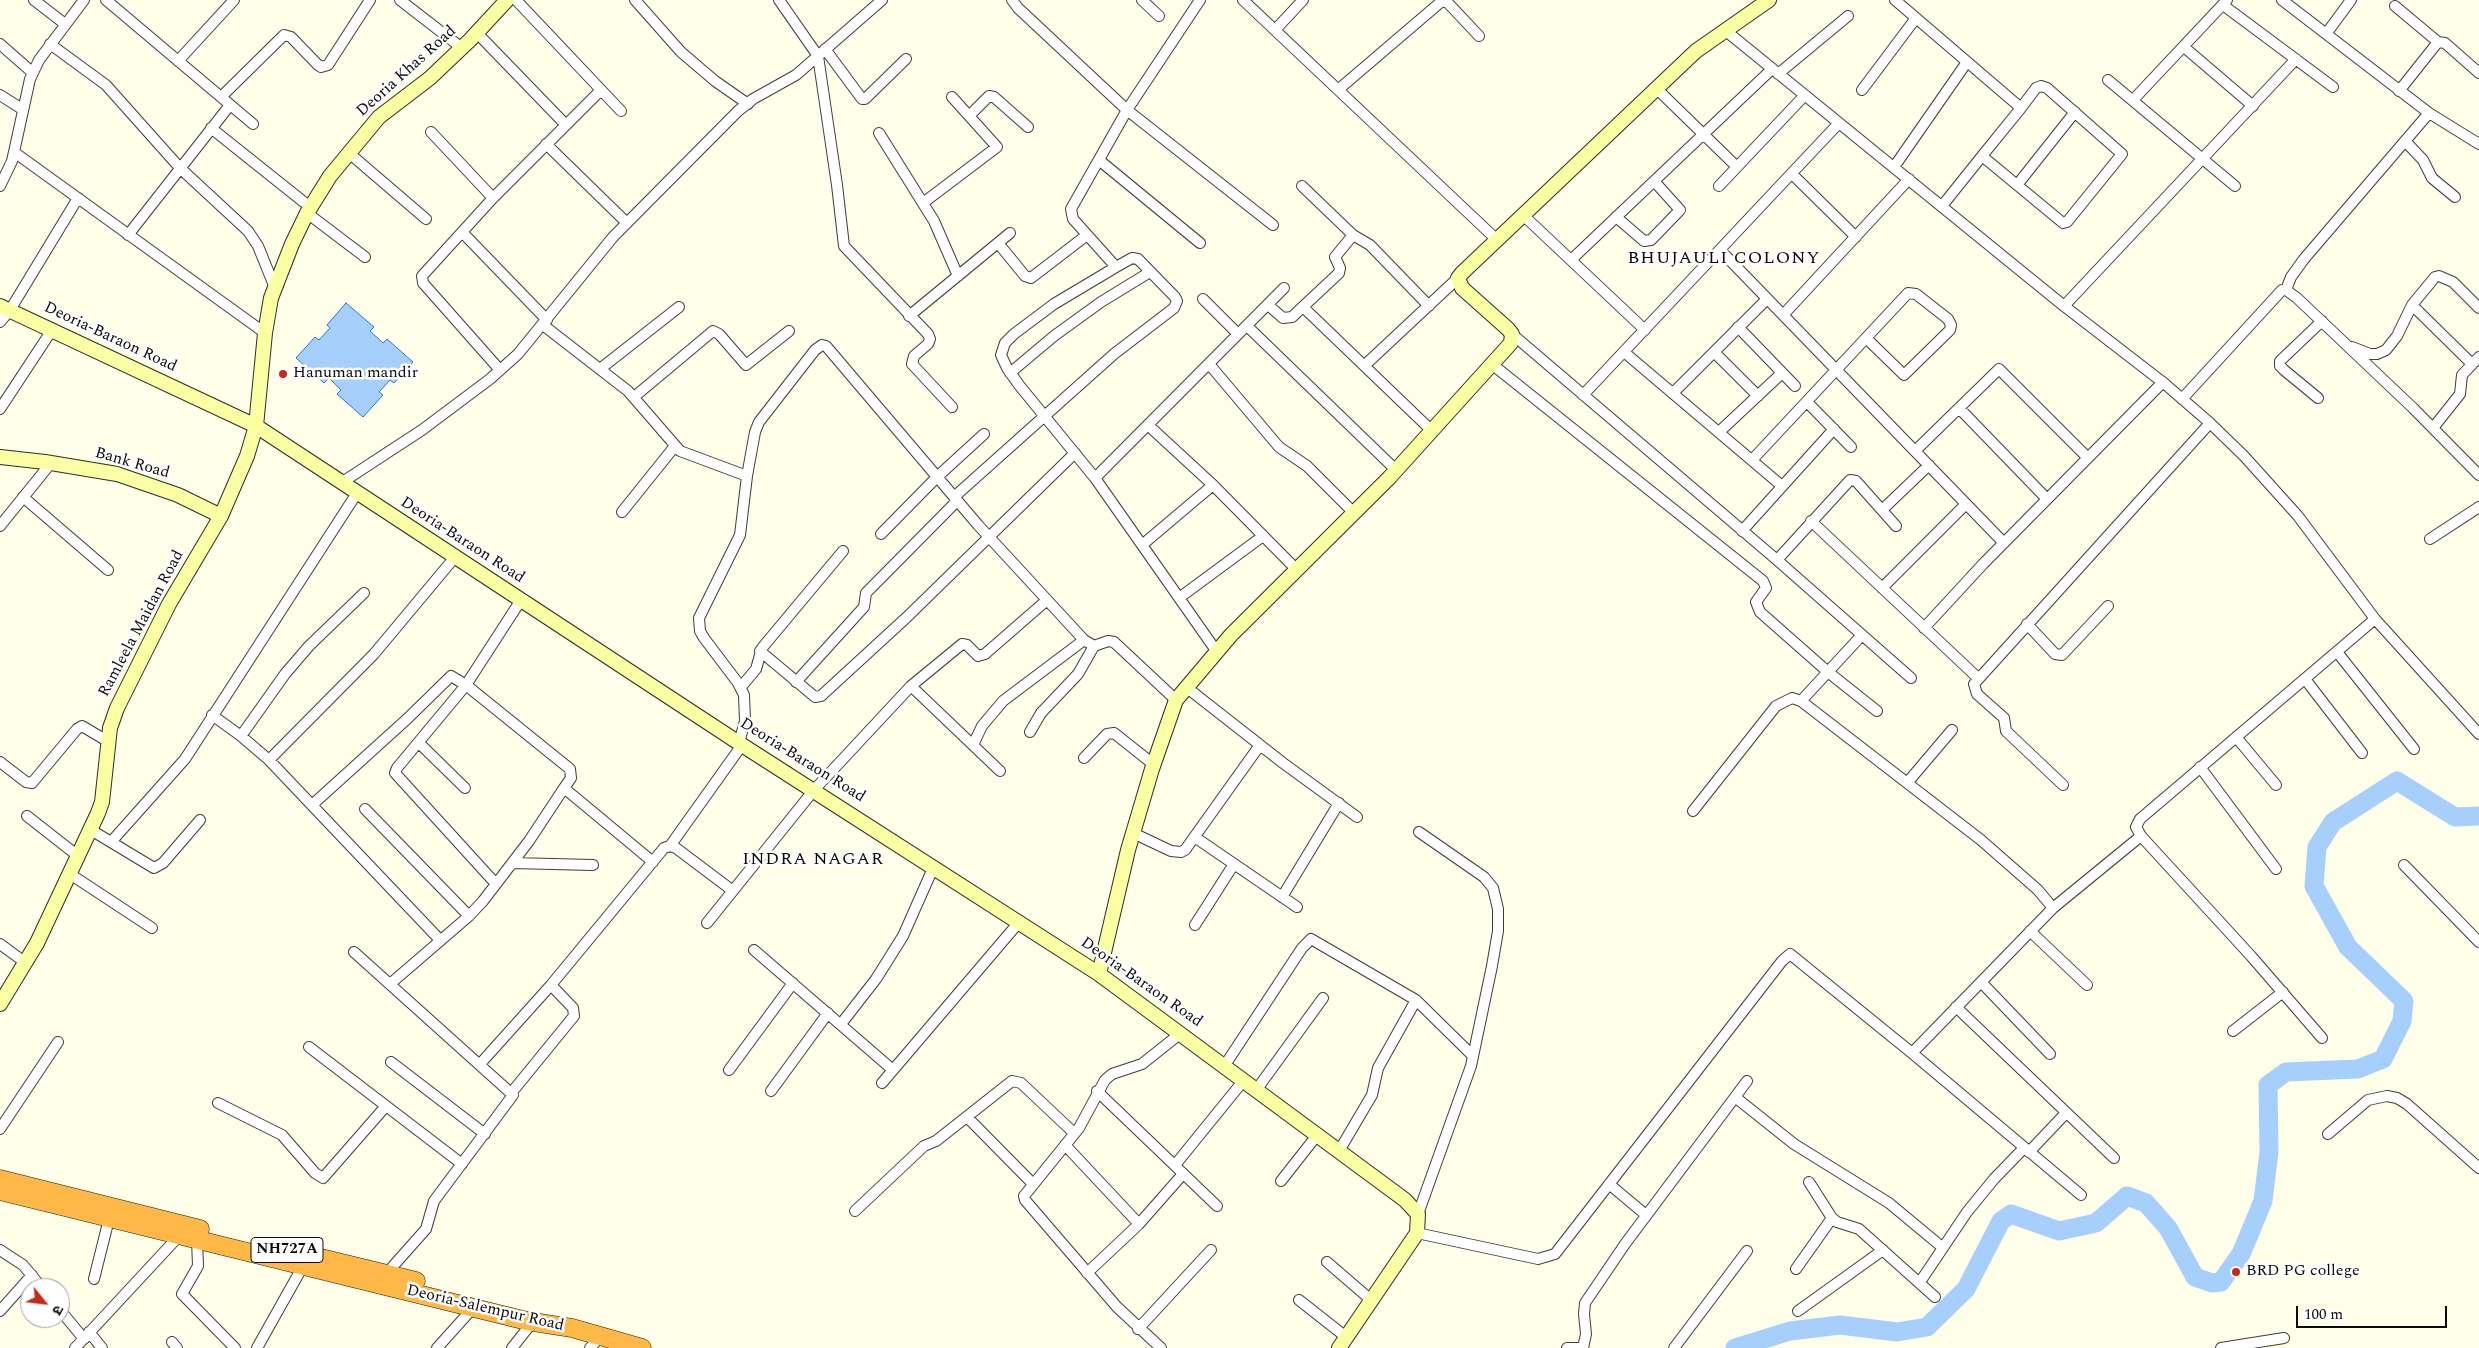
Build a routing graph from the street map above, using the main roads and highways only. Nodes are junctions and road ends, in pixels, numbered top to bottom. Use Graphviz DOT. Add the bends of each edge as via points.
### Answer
graph roads {
  1 [pos="0,1179"];
  2 [pos="0,1191"];
  3 [pos="536,1318"];
  4 [pos="595,1342"];
  5 [pos="642,1348"];
  1 -- 3 [label="highway, Deoria-Salempur Road / NH727A" via="386,1274"];
  2 -- 3 [label="highway, Deoria-Salempur Road / NH727A" via="473,1308"];
  3 -- 4 [label="highway, Deoria-Salempur Road / NH727A" via="572,1328"];
  4 -- 5 [label="highway, NH727A"];
}
